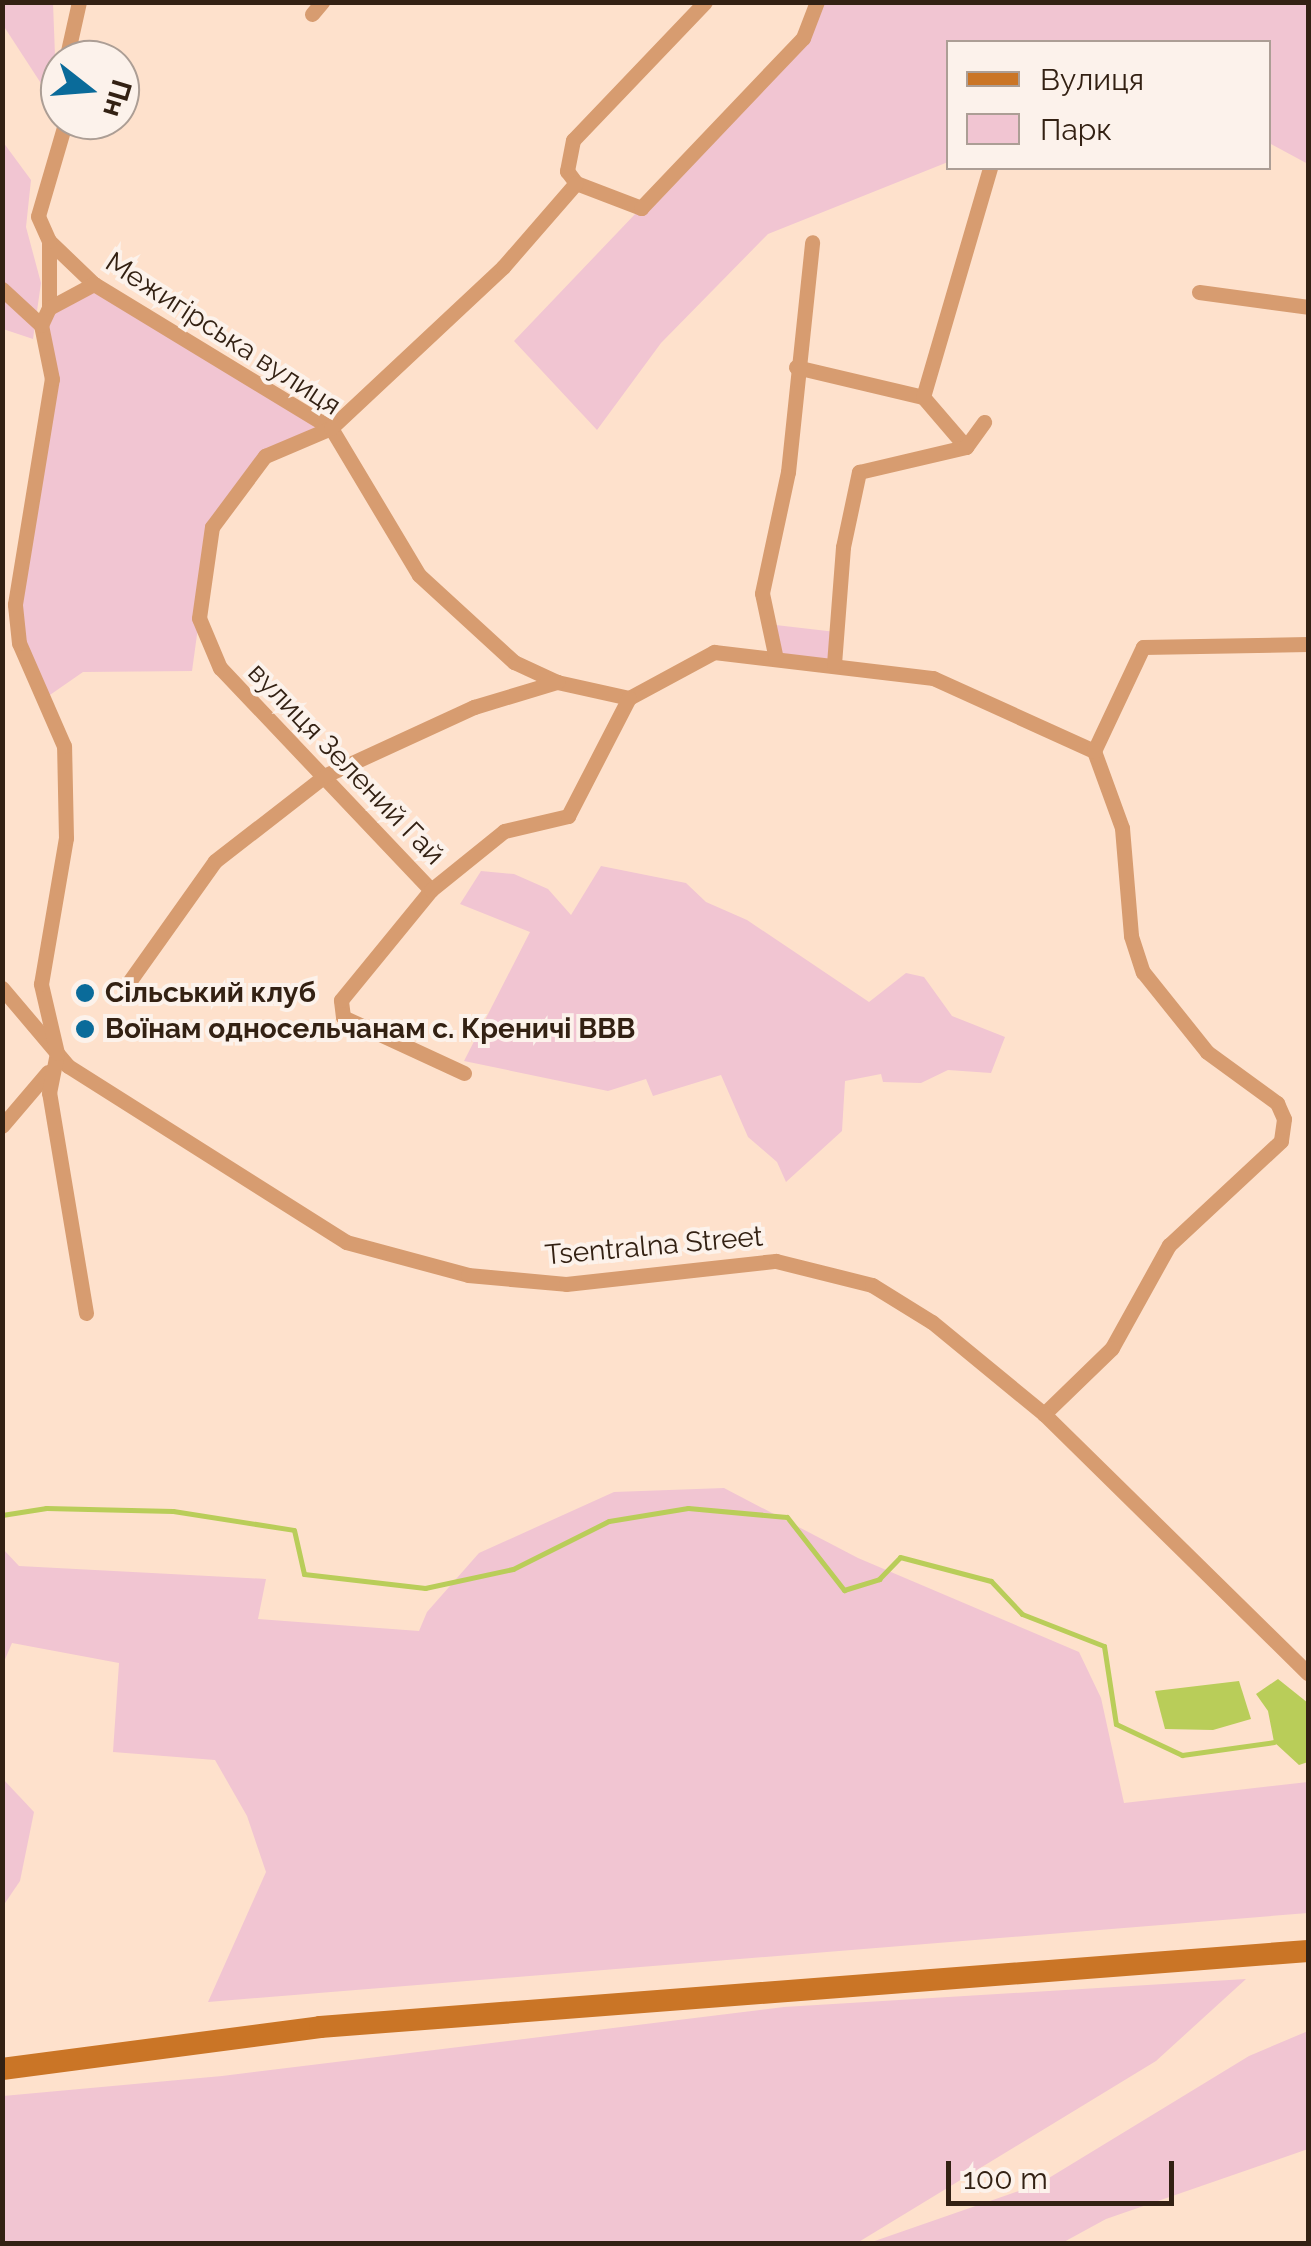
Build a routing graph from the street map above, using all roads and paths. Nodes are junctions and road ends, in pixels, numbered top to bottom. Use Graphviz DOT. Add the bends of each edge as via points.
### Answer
graph roads {
  1 [pos="80,2"];
  2 [pos="704,2"];
  3 [pos="816,2"];
  4 [pos="71,40"];
  5 [pos="60,140"];
  6 [pos="989,170"];
  7 [pos="576,184"];
  8 [pos="49,241"];
  9 [pos="812,242"];
  10 [pos="94,284"];
  11 [pos="2,289"];
  12 [pos="1198,292"];
  13 [pos="49,308"];
  14 [pos="1308,308"];
  15 [pos="41,326"];
  16 [pos="796,367"];
  17 [pos="923,397"];
  18 [pos="984,422"];
  19 [pos="331,428"];
  20 [pos="966,447"];
  21 [pos="1308,644"];
  22 [pos="776,659"];
  23 [pos="834,664"];
  24 [pos="557,682"];
  25 [pos="630,698"];
  26 [pos="1094,750"];
  27 [pos="326,775"];
  28 [pos="431,890"];
  29 [pos="130,982"];
  30 [pos="2,988"];
  31 [pos="57,1054"];
  32 [pos="464,1074"];
  33 [pos="2,1126"];
  34 [pos="86,1313"];
  35 [pos="1044,1414"];
  36 [pos="1308,1673"];
  37 [pos="1308,1951"];
  38 [pos="2,2069"];
  1 -- 4 [label="street"];
  2 -- 7 [label="street" via="574,140 567,171"];
  3 -- 7 [label="street" via="803,38 641,208"];
  5 -- 8 [label="street" via="38,216"];
  6 -- 17 [label="street"];
  7 -- 19 [label="street, вулиця Зелений Гай" via="504,267"];
  8 -- 10 [label="street, Межигірська вулиця"];
  8 -- 13 [label="street"];
  9 -- 16 [label="street"];
  10 -- 13 [label="street"];
  10 -- 19 [label="street, Межигірська вулиця"];
  11 -- 15 [label="street"];
  12 -- 14 [label="street"];
  13 -- 15 [label="street"];
  15 -- 31 [label="street" via="52,379 16,604 19,643 64,746 66,838 41,984"];
  16 -- 17 [label="street"];
  16 -- 22 [label="street" via="788,472 762,593"];
  17 -- 20 [label="street"];
  18 -- 20 [label="street"];
  19 -- 24 [label="street, Межигірська вулиця" via="420,576 514,662"];
  19 -- 27 [label="street, вулиця Зелений Гай" via="265,456 212,526 199,618 220,668"];
  20 -- 23 [label="street" via="859,472 843,547"];
  21 -- 26 [label="street" via="1143,648"];
  22 -- 23 [label="street"];
  22 -- 25 [label="street" via="714,652"];
  23 -- 26 [label="street" via="933,678"];
  24 -- 25 [label="street, Межигірська вулиця"];
  24 -- 27 [label="street" via="474,707"];
  25 -- 28 [label="street" via="568,816 504,831"];
  26 -- 35 [label="street" via="1122,828 1131,936 1143,972 1207,1052 1277,1103 1284,1119 1281,1140 1169,1245 1112,1348"];
  27 -- 28 [label="street, вулиця Зелений Гай"];
  27 -- 29 [label="street" via="215,862"];
  28 -- 32 [label="street" via="341,1000 344,1018"];
  30 -- 31 [label="street, Tsentralna Street"];
  31 -- 33 [label="street" via="38,1091"];
  31 -- 34 [label="street" via="48,1093"];
  31 -- 35 [label="street, Tsentralna Street" via="346,1242 468,1276 566,1284 776,1261 834,1271 932,1322"];
  35 -- 36 [label="street, Tsentralna Street"];
  37 -- 38 [label="main road" via="320,2027"];
}
